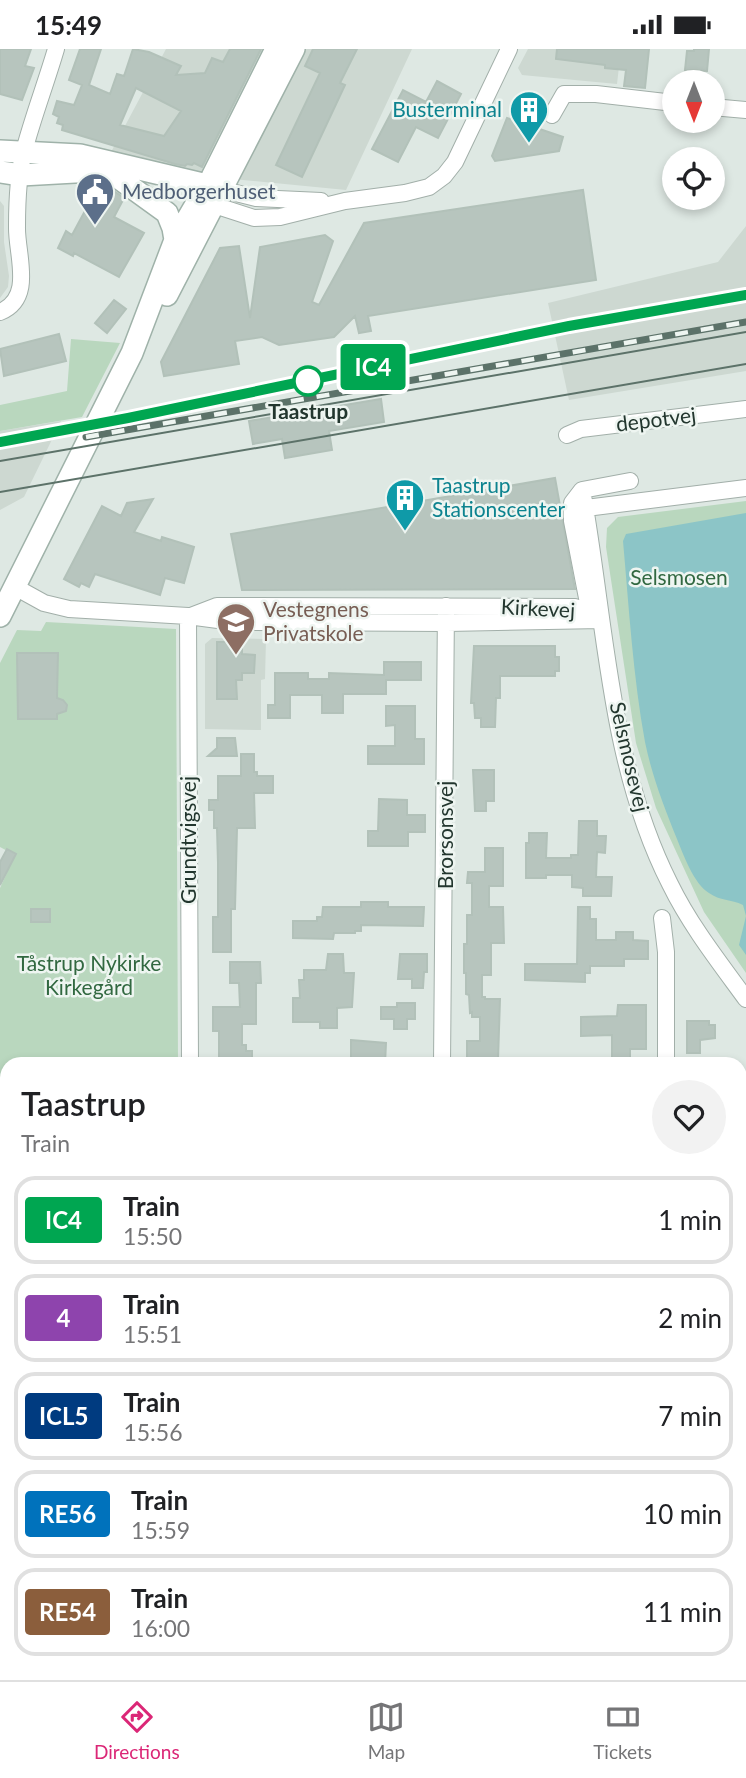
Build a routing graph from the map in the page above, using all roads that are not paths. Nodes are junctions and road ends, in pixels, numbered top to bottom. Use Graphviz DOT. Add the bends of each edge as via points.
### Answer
graph roads {
  1 [pos="56,49"];
  2 [pos="276,49"];
  3 [pos="294,49"];
  4 [pos="509,49"];
  5 [pos="662,102"];
  6 [pos="725,108"];
  7 [pos="746,110"];
  8 [pos="552,115"];
  9 [pos="0,151"];
  10 [pos="24,152"];
  11 [pos="10,174"];
  12 [pos="113,174"];
  13 [pos="210,195"];
  14 [pos="175,240"];
  15 [pos="0,312"];
  16 [pos="132,353"];
  17 [pos="746,409"];
  18 [pos="567,435"];
  19 [pos="630,481"];
  20 [pos="746,488"];
  21 [pos="582,489"];
  22 [pos="586,509"];
  23 [pos="15,587"];
  24 [pos="446,606"];
  25 [pos="0,615"];
  26 [pos="188,617"];
  27 [pos="601,620"];
  28 [pos="447,624"];
  29 [pos="663,918"];
  30 [pos="746,999"];
  31 [pos="190,1057"];
  32 [pos="442,1057"];
  33 [pos="666,1057"];
  1 -- 10 [label="street"];
  2 -- 13 [label="street"];
  3 -- 13 [label="street"];
  4 -- 13 [label="street" via="456,162 429,187 264,219 243,216"];
  5 -- 8 [label="street" via="564,94"];
  6 -- 7 [label="street"];
  9 -- 10 [label="street"];
  10 -- 11 [label="street"];
  10 -- 13 [label="street" via="80,155"];
  11 -- 12 [label="street"];
  11 -- 15 [label="street" via="20,291 16,302"];
  12 -- 13 [label="street"];
  12 -- 14 [label="street" via="167,213"];
  13 -- 14 [label="street"];
  13 -- 16 [label="street" via="148,334"];
  14 -- 16 [label="street"];
  16 -- 23 [label="street"];
  17 -- 18 [label="street, depotvej" via="581,429"];
  19 -- 21 [label="street"];
  20 -- 22 [label="street"];
  21 -- 22 [label="street, Selsmosevej"];
  21 -- 27 [label="street" via="572,503 572,521 587,598"];
  22 -- 27 [label="street, Selsmosevej"];
  23 -- 25 [label="street"];
  23 -- 26 [label="street, Kirkevej" via="44,603 69,609"];
  24 -- 26 [label="street, Kirkevej" via="217,606"];
  24 -- 27 [label="street, Kirkevej" via="575,607"];
  24 -- 28 [label="street, Brorsonsvej"];
  26 -- 28 [label="street, Kirkevej" via="233,622"];
  26 -- 31 [label="street, Grundtvigsvej"];
  27 -- 28 [label="street, Kirkevej"];
  27 -- 30 [label="street, Selsmosevej" via="624,756 643,819 670,884"];
  28 -- 32 [label="street, Brorsonsvej"];
  29 -- 33 [label="street"];
}
